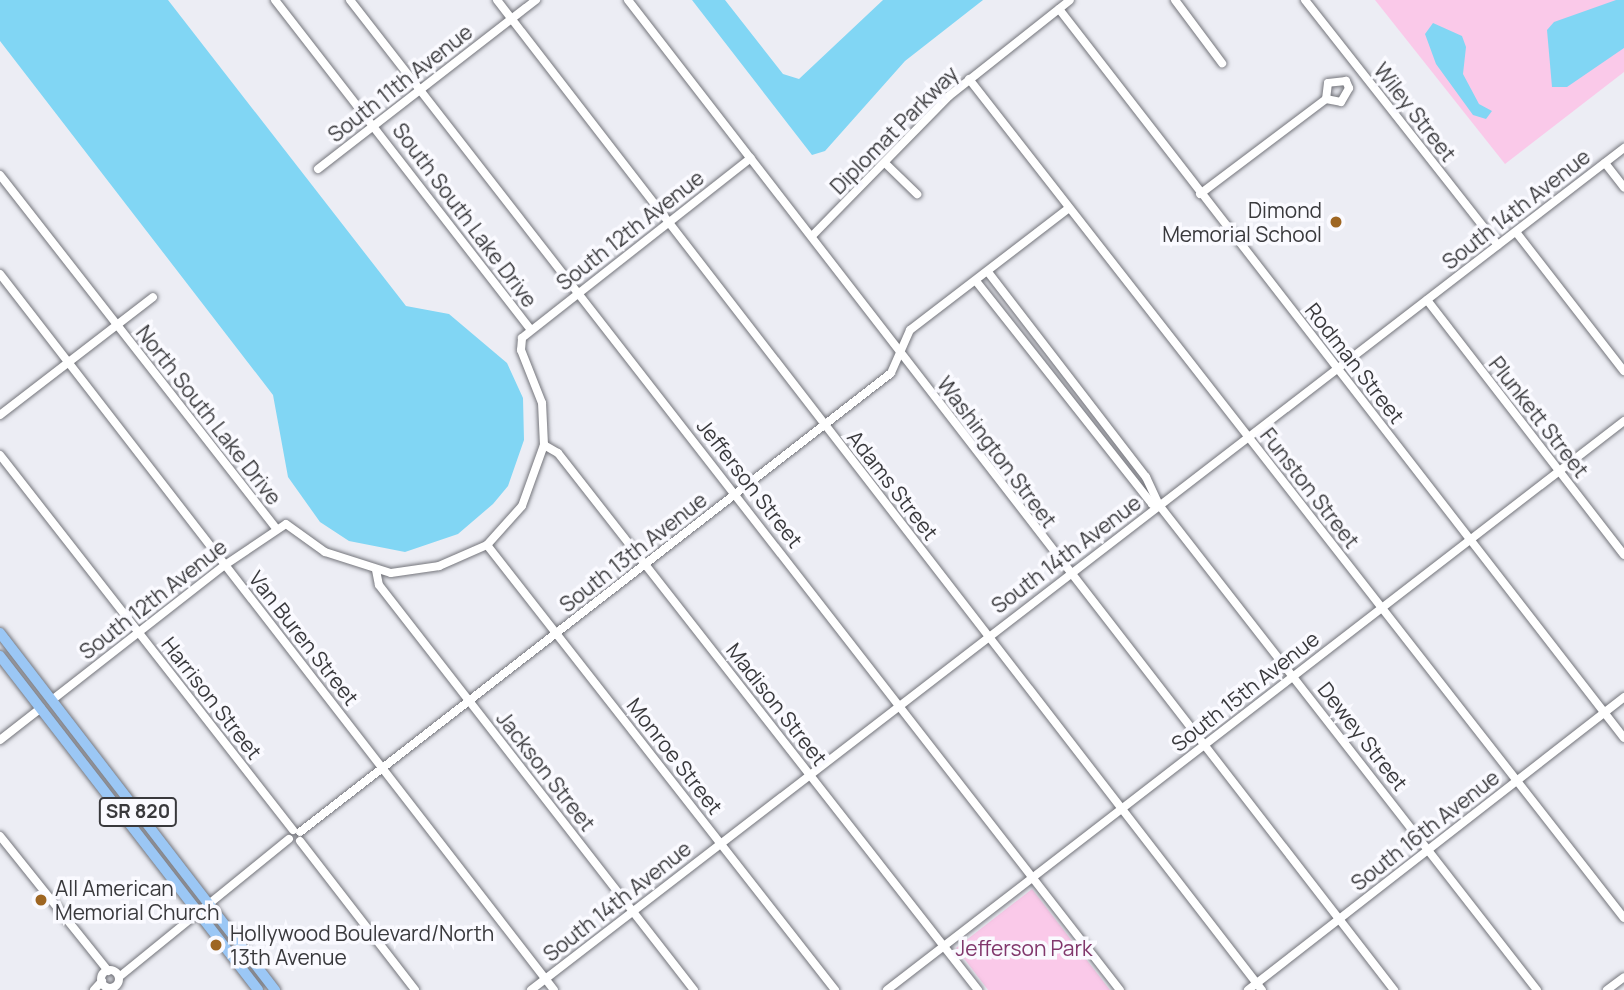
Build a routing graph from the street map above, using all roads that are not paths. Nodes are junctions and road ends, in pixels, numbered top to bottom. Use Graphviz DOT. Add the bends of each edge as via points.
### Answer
graph roads {
  1 [pos="275,0"];
  2 [pos="350,0"];
  3 [pos="497,0"];
  4 [pos="537,0"];
  5 [pos="628,0"];
  6 [pos="1070,0"];
  7 [pos="1175,0"];
  8 [pos="1305,0"];
  9 [pos="1059,9"];
  10 [pos="512,19"];
  11 [pos="1222,63"];
  12 [pos="970,79"];
  13 [pos="420,90"];
  14 [pos="1326,99"];
  15 [pos="375,125"];
  16 [pos="1624,148"];
  17 [pos="751,158"];
  18 [pos="885,163"];
  19 [pos="1605,163"];
  20 [pos="318,169"];
  21 [pos="0,175"];
  22 [pos="1624,187"];
  23 [pos="917,194"];
  24 [pos="1200,194"];
  25 [pos="1069,208"];
  26 [pos="669,222"];
  27 [pos="1516,232"];
  28 [pos="812,236"];
  29 [pos="1498,246"];
  30 [pos="988,272"];
  31 [pos="0,274"];
  32 [pos="976,281"];
  33 [pos="580,291"];
  34 [pos="153,298"];
  35 [pos="1427,300"];
  36 [pos="117,325"];
  37 [pos="529,328"];
  38 [pos="901,351"];
  39 [pos="68,363"];
  40 [pos="1337,368"];
  41 [pos="1624,371"];
  42 [pos="0,415"];
  43 [pos="1624,421"];
  44 [pos="824,425"];
  45 [pos="1248,436"];
  46 [pos="544,445"];
  47 [pos="0,455"];
  48 [pos="1559,470"];
  49 [pos="736,495"];
  50 [pos="1159,505"];
  51 [pos="276,528"];
  52 [pos="1470,538"];
  53 [pos="487,545"];
  54 [pos="1624,555"];
  55 [pos="646,564"];
  56 [pos="225,565"];
  57 [pos="376,570"];
  58 [pos="1068,574"];
  59 [pos="1381,607"];
  60 [pos="138,632"];
  61 [pos="0,633"];
  62 [pos="556,634"];
  63 [pos="987,635"];
  64 [pos="0,656"];
  65 [pos="1293,676"];
  66 [pos="1624,697"];
  67 [pos="52,700"];
  68 [pos="469,701"];
  69 [pos="899,704"];
  70 [pos="41,708"];
  71 [pos="1604,712"];
  72 [pos="1624,738"];
  73 [pos="0,740"];
  74 [pos="1203,746"];
  75 [pos="383,767"];
  76 [pos="810,774"];
  77 [pos="1516,780"];
  78 [pos="1122,808"];
  79 [pos="297,834"];
  80 [pos="0,836"];
  81 [pos="720,842"];
  82 [pos="1429,849"];
  83 [pos="1033,877"];
  84 [pos="208,902"];
  85 [pos="197,911"];
  86 [pos="633,911"];
  87 [pos="1624,918"];
  88 [pos="1339,920"];
  89 [pos="944,946"];
  90 [pos="1624,977"];
  91 [pos="545,979"];
  92 [pos="109,983"];
  93 [pos="1259,987"];
  94 [pos="258,990"];
  95 [pos="275,990"];
  96 [pos="415,990"];
  97 [pos="531,990"];
  98 [pos="554,990"];
  99 [pos="694,990"];
  100 [pos="835,990"];
  101 [pos="887,990"];
  102 [pos="978,990"];
  103 [pos="1120,990"];
  104 [pos="1248,990"];
  105 [pos="1394,990"];
  106 [pos="1537,990"];
  107 [pos="1607,990"];
  1 -- 15 [label="street, South South Lake Drive"];
  2 -- 13 [label="street, Jefferson Street"];
  3 -- 10 [label="street, Adams Street"];
  4 -- 10 [label="street, South 11th Avenue"];
  5 -- 17 [label="street, Washington Street"];
  6 -- 9 [label="street, Diplomat Parkway"];
  7 -- 11 [label="street"];
  8 -- 29 [label="street, Wiley Street"];
  9 -- 12 [label="street, Diplomat Parkway"];
  9 -- 24 [label="street, Rodman Street"];
  10 -- 13 [label="street, South 11th Avenue"];
  10 -- 26 [label="street, Adams Street"];
  12 -- 18 [label="street, Diplomat Parkway"];
  12 -- 25 [label="street, Funston Street"];
  13 -- 15 [label="street, South 11th Avenue"];
  13 -- 33 [label="street, Jefferson Street"];
  14 -- 24 [label="street"];
  15 -- 20 [label="street, South 11th Avenue"];
  15 -- 37 [label="street, South South Lake Drive"];
  16 -- 19 [label="street, South 14th Avenue"];
  17 -- 26 [label="street, South 12th Avenue"];
  17 -- 28 [label="street, Washington Street"];
  18 -- 23 [label="street"];
  18 -- 28 [label="street, Diplomat Parkway"];
  19 -- 22 [label="street"];
  19 -- 27 [label="street, South 14th Avenue"];
  21 -- 36 [label="street, North South Lake Drive"];
  24 -- 40 [label="street, Rodman Street"];
  25 -- 30 [label="street, South 13th Avenue"];
  25 -- 45 [label="street, Funston Street"];
  26 -- 33 [label="street, South 12th Avenue"];
  26 -- 44 [label="street, Adams Street"];
  27 -- 29 [label="street, South 14th Avenue"];
  27 -- 41 [label="street"];
  28 -- 38 [label="street, Washington Street"];
  29 -- 35 [label="street, South 14th Avenue"];
  30 -- 32 [label="street, South 13th Avenue"];
  30 -- 50 [label="street, Dewey Street" via="1146,477"];
  31 -- 39 [label="street, Van Buren Street"];
  32 -- 38 [label="street, South 13th Avenue" via="910,330"];
  32 -- 50 [label="street, Dewey Street" via="1152,504"];
  33 -- 37 [label="street, South 12th Avenue"];
  33 -- 49 [label="street, Jefferson Street"];
  34 -- 36 [label="street"];
  35 -- 40 [label="street, South 14th Avenue"];
  35 -- 48 [label="street, Plunkett Street"];
  36 -- 39 [label="street"];
  36 -- 51 [label="street, North South Lake Drive"];
  37 -- 46 [label="street, South South Lake Drive" via="521,350 542,403"];
  38 -- 44 [label="street, South 13th Avenue" via="891,373"];
  38 -- 58 [label="street, Washington Street"];
  39 -- 42 [label="street"];
  39 -- 56 [label="street, Van Buren Street"];
  40 -- 45 [label="street, South 14th Avenue"];
  40 -- 52 [label="street, Rodman Street"];
  43 -- 48 [label="street, South 15th Avenue"];
  44 -- 49 [label="street, South 13th Avenue"];
  44 -- 63 [label="street, Adams Street"];
  45 -- 50 [label="street, South 14th Avenue"];
  45 -- 59 [label="street, Funston Street"];
  46 -- 53 [label="street, South South Lake Drive" via="522,506"];
  46 -- 55 [label="street, Madison Street" via="558,453"];
  47 -- 60 [label="street, Harrison Street"];
  48 -- 52 [label="street, South 15th Avenue"];
  48 -- 54 [label="street, Plunkett Street"];
  49 -- 55 [label="street, South 13th Avenue"];
  49 -- 69 [label="street, Jefferson Street"];
  50 -- 58 [label="street, South 14th Avenue"];
  50 -- 65 [label="street, Dewey Street"];
  51 -- 56 [label="street, South 12th Avenue"];
  51 -- 57 [label="street, North South Lake Drive" via="286,524 324,552"];
  52 -- 59 [label="street, South 15th Avenue"];
  52 -- 71 [label="street, Rodman Street"];
  53 -- 57 [label="street, North South Lake Drive" via="421,571"];
  53 -- 62 [label="street, Monroe Street"];
  55 -- 62 [label="street, South 13th Avenue"];
  55 -- 76 [label="street, Madison Street"];
  56 -- 60 [label="street, South 12th Avenue"];
  56 -- 75 [label="street, Van Buren Street"];
  57 -- 68 [label="street, Jackson Street" via="379,585"];
  58 -- 63 [label="street, South 14th Avenue"];
  58 -- 74 [label="street, Washington Street"];
  59 -- 65 [label="street, South 15th Avenue"];
  59 -- 77 [label="street, Funston Street"];
  60 -- 67 [label="street, South 12th Avenue"];
  60 -- 79 [label="street, Harrison Street"];
  61 -- 67 [label="main road, SR 820"];
  62 -- 68 [label="street, South 13th Avenue"];
  62 -- 81 [label="street, Monroe Street"];
  63 -- 69 [label="street, South 14th Avenue"];
  63 -- 78 [label="street, Adams Street"];
  64 -- 70 [label="main road, SR 820"];
  65 -- 74 [label="street, South 15th Avenue"];
  65 -- 82 [label="street, Dewey Street"];
  66 -- 71 [label="street, South 16th Avenue"];
  67 -- 84 [label="main road, SR 820"];
  68 -- 75 [label="street, South 13th Avenue"];
  68 -- 86 [label="street, Jackson Street"];
  69 -- 76 [label="street, South 14th Avenue"];
  69 -- 83 [label="street, Jefferson Street"];
  70 -- 73 [label="street"];
  70 -- 85 [label="main road, SR 820"];
  71 -- 72 [label="street, Rodman Street"];
  71 -- 77 [label="street, South 16th Avenue"];
  74 -- 78 [label="street, South 15th Avenue"];
  74 -- 88 [label="street, Washington Street"];
  75 -- 79 [label="street, South 13th Avenue"];
  75 -- 91 [label="street, Van Buren Street"];
  76 -- 81 [label="street, South 14th Avenue"];
  76 -- 89 [label="street, Madison Street"];
  77 -- 82 [label="street, South 16th Avenue"];
  77 -- 87 [label="street, Funston Street"];
  78 -- 83 [label="street, South 15th Avenue"];
  78 -- 93 [label="street, Adams Street"];
  79 -- 84 [label="street"];
  79 -- 96 [label="street, Harrison Street"];
  80 -- 92 [label="street"];
  81 -- 86 [label="street, South 14th Avenue"];
  81 -- 100 [label="street, Monroe Street"];
  82 -- 88 [label="street, South 16th Avenue"];
  82 -- 106 [label="street, Dewey Street"];
  83 -- 89 [label="street, South 15th Avenue"];
  83 -- 103 [label="street, Jefferson Street"];
  84 -- 85 [label="street"];
  84 -- 95 [label="main road, SR 820"];
  85 -- 92 [label="street"];
  85 -- 94 [label="main road, SR 820"];
  86 -- 91 [label="street, South 14th Avenue"];
  86 -- 99 [label="street, Jackson Street"];
  88 -- 93 [label="street, South 16th Avenue"];
  88 -- 105 [label="street, Washington Street"];
  89 -- 101 [label="street, South 15th Avenue"];
  89 -- 102 [label="street, Madison Street"];
  90 -- 107 [label="street"];
  91 -- 97 [label="street, South 14th Avenue"];
  91 -- 98 [label="street, Van Buren Street"];
  93 -- 104 [label="street, South 16th Avenue"];
}
